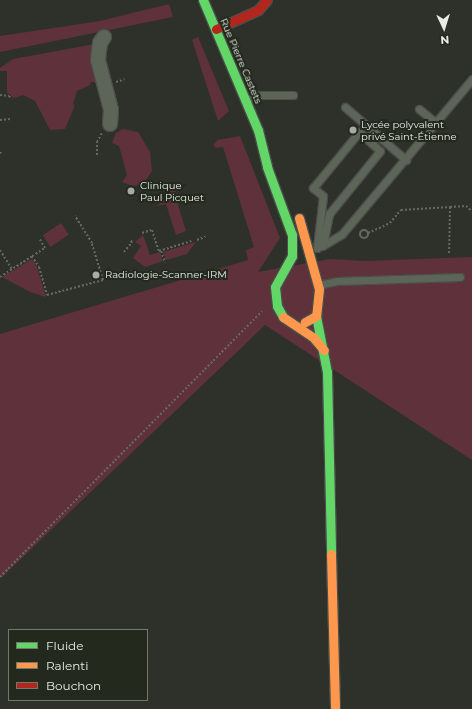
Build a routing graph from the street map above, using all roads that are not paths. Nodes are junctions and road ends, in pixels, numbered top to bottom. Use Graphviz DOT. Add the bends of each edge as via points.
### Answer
graph roads {
  1 [pos="203,0"];
  2 [pos="267,0"];
  3 [pos="216,29"];
  4 [pos="104,37"];
  5 [pos="472,79"];
  6 [pos="293,95"];
  7 [pos="245,101"];
  8 [pos="345,107"];
  9 [pos="419,108"];
  10 [pos="436,123"];
  11 [pos="107,126"];
  12 [pos="258,130"];
  13 [pos="276,159"];
  14 [pos="406,160"];
  15 [pos="296,210"];
  16 [pos="317,248"];
  17 [pos="285,270"];
  18 [pos="460,277"];
  19 [pos="318,285"];
  20 [pos="316,316"];
  21 [pos="324,350"];
  22 [pos="335,709"];
  1 -- 3 [label="street, Rue Pierre Castets"];
  2 -- 3 [label="street" via="258,10"];
  3 -- 7 [label="street, Rue Pierre Castets"];
  4 -- 11 [label="street" via="100,43 98,60 111,110"];
  5 -- 10 [label="lane"];
  6 -- 7 [label="lane" via="258,95"];
  7 -- 12 [label="street, Rue Pierre Castets"];
  8 -- 14 [label="lane"];
  9 -- 10 [label="lane"];
  10 -- 14 [label="lane"];
  12 -- 13 [label="street, Rue Pierre Castets"];
  12 -- 17 [label="street, Rue Pierre Castets" via="294,247"];
  14 -- 16 [label="lane" via="342,234"];
  15 -- 16 [label="street"];
  16 -- 16 [label="lane" via="329,214 380,152 359,132 312,188 323,196"];
  16 -- 17 [label="street"];
  16 -- 19 [label="street"];
  17 -- 20 [label="street" via="282,292 287,309 305,322 310,322"];
  17 -- 21 [label="street" via="275,287 279,311 292,325 313,337"];
  18 -- 19 [label="lane" via="337,281"];
  19 -- 20 [label="street"];
  20 -- 21 [label="street"];
  21 -- 22 [label="street" via="327,372"];
}
